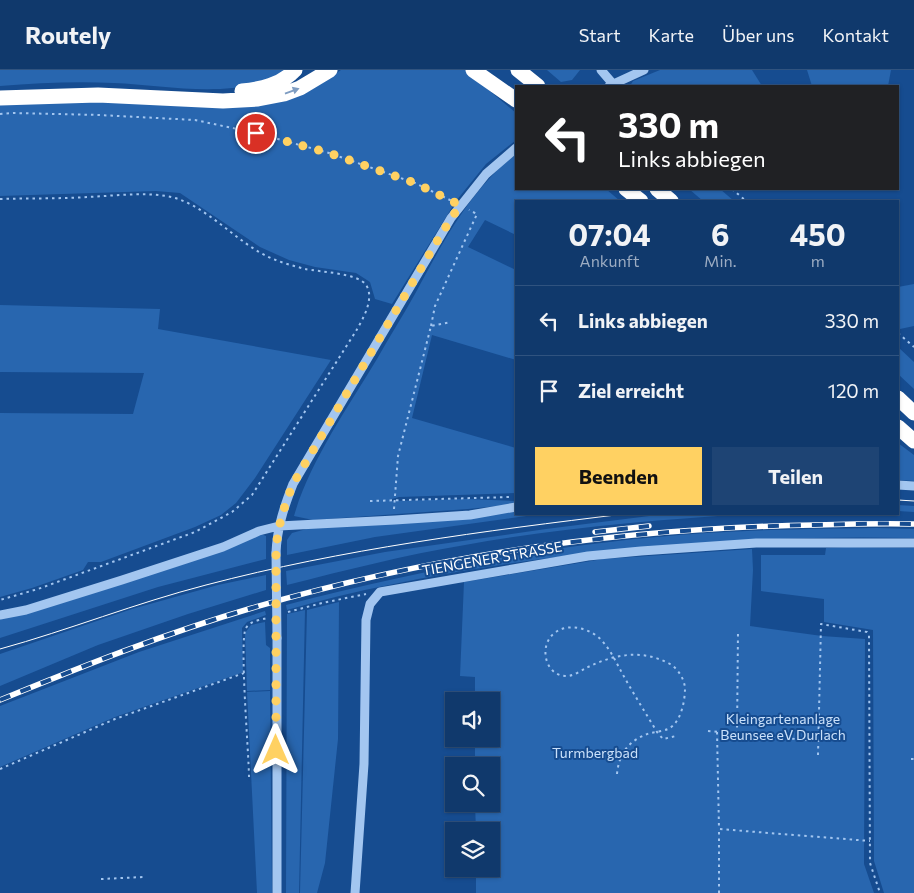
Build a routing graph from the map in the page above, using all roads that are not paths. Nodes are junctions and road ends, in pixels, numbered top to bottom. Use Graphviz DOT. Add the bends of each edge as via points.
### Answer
graph roads {
  1 [pos="295,70"];
  2 [pos="330,70"];
  3 [pos="473,70"];
  4 [pos="487,70"];
  5 [pos="518,70"];
  6 [pos="601,70"];
  7 [pos="644,70"];
  8 [pos="537,85"];
  9 [pos="611,85"];
  10 [pos="0,90"];
  11 [pos="515,94"];
  12 [pos="0,98"];
  13 [pos="515,99"];
  14 [pos="515,149"];
  15 [pos="627,190"];
  16 [pos="658,190"];
  17 [pos="640,200"];
  18 [pos="670,200"];
  19 [pos="899,399"];
  20 [pos="914,413"];
  21 [pos="899,428"];
  22 [pos="914,441"];
  23 [pos="899,485"];
  24 [pos="914,486"];
  25 [pos="515,507"];
  26 [pos="279,526"];
  27 [pos="914,543"];
  28 [pos="0,615"];
  29 [pos="277,893"];
  30 [pos="355,893"];
  1 -- 10 [label="highway" via="277,83 239,92 99,87"];
  12 -- 2 [label="highway, one-way" via="98,95 258,100 300,88"];
  3 -- 13 [label="highway"];
  4 -- 11 [label="highway"];
  5 -- 8 [label="highway"];
  6 -- 9 [label="street"];
  7 -- 9 [label="street"];
  14 -- 26 [label="street" via="486,174 442,233 293,484"];
  15 -- 17 [label="highway"];
  16 -- 18 [label="highway"];
  19 -- 20 [label="highway"];
  21 -- 22 [label="highway"];
  23 -- 24 [label="street"];
  25 -- 26 [label="street" via="461,515"];
  26 -- 28 [label="street" via="122,580"];
  26 -- 29 [label="street, bridge" via="276,552"];
  27 -- 30 [label="street, TIENGENER STRASSE" via="756,543 641,551 588,556 380,592 370,604 366,620 364,764"];
}
